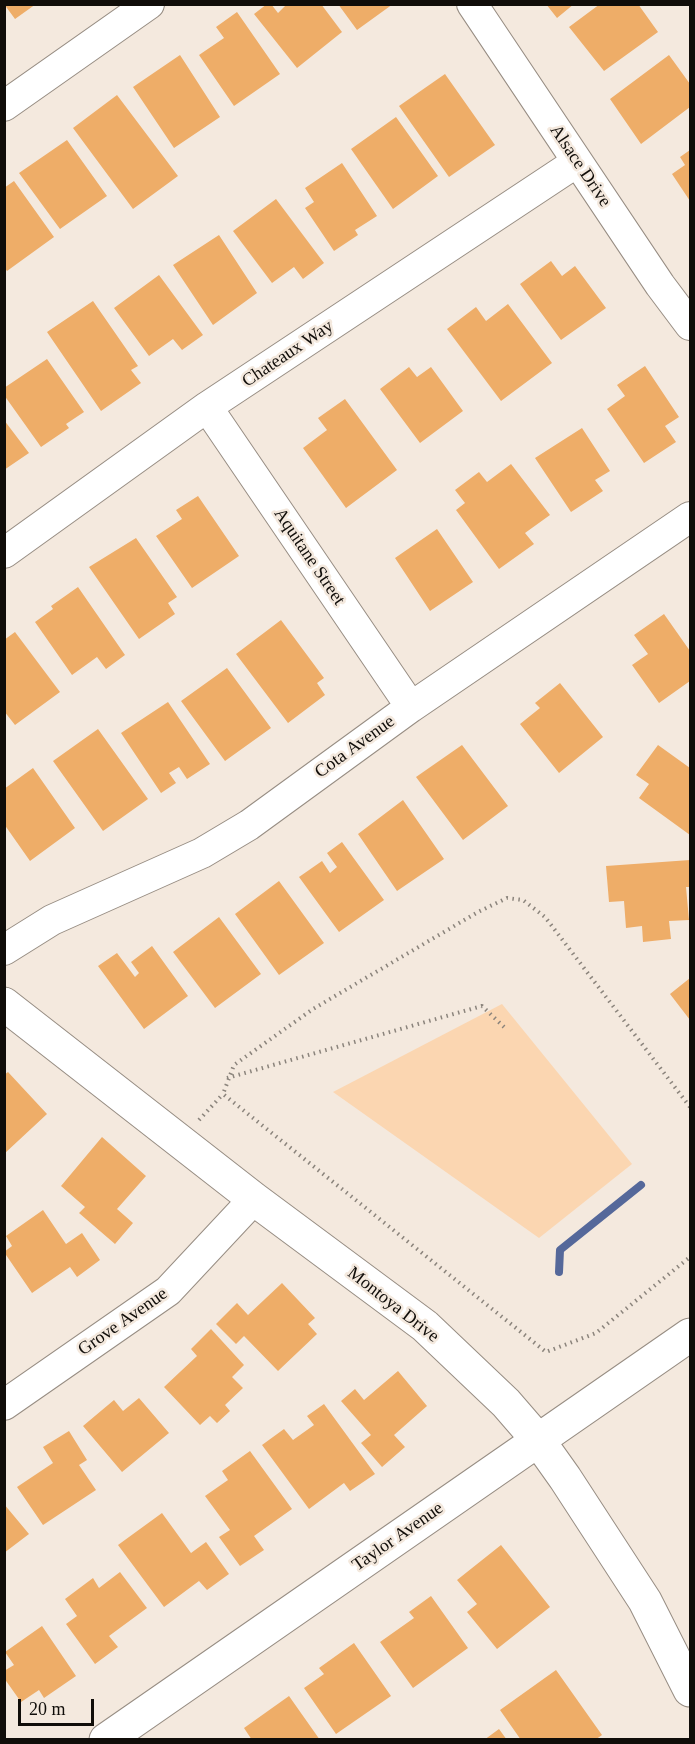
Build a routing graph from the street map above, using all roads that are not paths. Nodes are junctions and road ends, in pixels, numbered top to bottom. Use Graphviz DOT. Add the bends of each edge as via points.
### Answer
graph roads {
  1 [pos="149,4"];
  2 [pos="472,4"];
  3 [pos="4,106"];
  4 [pos="577,162"];
  5 [pos="690,325"];
  6 [pos="207,407"];
  7 [pos="690,517"];
  8 [pos="4,553"];
  9 [pos="411,707"];
  10 [pos="4,950"];
  11 [pos="4,1004"];
  12 [pos="254,1199"];
  13 [pos="690,1335"];
  14 [pos="4,1404"];
  15 [pos="538,1440"];
  16 [pos="690,1690"];
  17 [pos="106,1740"];
  1 -- 3 [label="street"];
  2 -- 4 [label="street, Alsace Drive"];
  4 -- 5 [label="street, Alsace Drive"];
  4 -- 6 [label="street, Chateaux Way"];
  6 -- 8 [label="street, Chateaux Way"];
  6 -- 9 [label="street, Aquitane Street"];
  7 -- 9 [label="street, Cota Avenue"];
  9 -- 10 [label="street, Cota Avenue" via="249,825 202,853 52,920"];
  11 -- 12 [label="street, Montoya Drive"];
  12 -- 14 [label="street, Grove Avenue" via="168,1291"];
  12 -- 15 [label="street, Montoya Drive" via="425,1326 506,1403"];
  13 -- 15 [label="street, Taylor Avenue"];
  15 -- 16 [label="street, Montoya Drive" via="645,1601"];
  15 -- 17 [label="street, Taylor Avenue"];
}
